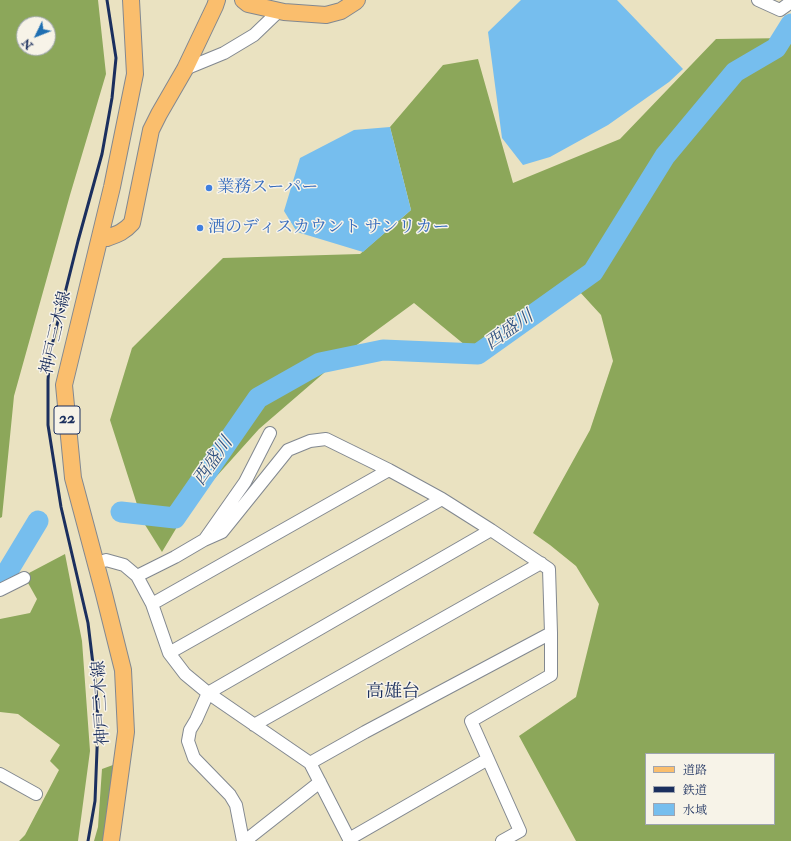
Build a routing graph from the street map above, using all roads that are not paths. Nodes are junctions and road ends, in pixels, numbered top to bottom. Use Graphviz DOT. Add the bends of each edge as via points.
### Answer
graph roads {
  1 [pos="131,0"];
  2 [pos="217,0"];
  3 [pos="243,0"];
  4 [pos="357,0"];
  5 [pos="758,0"];
  6 [pos="791,2"];
  7 [pos="279,11"];
  8 [pos="185,69"];
  9 [pos="103,239"];
  10 [pos="270,432"];
  11 [pos="389,470"];
  12 [pos="442,499"];
  13 [pos="491,530"];
  14 [pos="204,540"];
  15 [pos="541,563"];
  16 [pos="96,564"];
  17 [pos="137,576"];
  18 [pos="24,578"];
  19 [pos="0,590"];
  20 [pos="152,604"];
  21 [pos="551,633"];
  22 [pos="169,653"];
  23 [pos="208,693"];
  24 [pos="254,725"];
  25 [pos="488,759"];
  26 [pos="310,763"];
  27 [pos="0,774"];
  28 [pos="320,782"];
  29 [pos="36,794"];
  30 [pos="349,840"];
  31 [pos="111,841"];
  32 [pos="244,841"];
  33 [pos="502,841"];
  1 -- 9 [label="main road, 神戸三木線 / 22" via="135,74"];
  2 -- 8 [label="main road"];
  3 -- 7 [label="main road" via="248,4"];
  4 -- 7 [label="main road" via="341,11 326,15"];
  5 -- 6 [label="street" via="780,10"];
  7 -- 8 [label="street" via="254,35 224,53"];
  8 -- 9 [label="main road" via="151,130 132,223 126,230"];
  9 -- 16 [label="main road, 神戸三木線 / 22" via="64,384 73,478"];
  10 -- 14 [label="street" via="245,482"];
  11 -- 12 [label="street"];
  11 -- 14 [label="street" via="326,439 310,440 288,450 222,532"];
  11 -- 20 [label="street"];
  12 -- 13 [label="street"];
  12 -- 22 [label="street"];
  13 -- 15 [label="street"];
  13 -- 23 [label="street"];
  14 -- 17 [label="street"];
  15 -- 21 [label="street" via="549,569"];
  15 -- 24 [label="street"];
  16 -- 17 [label="street" via="106,560 124,565"];
  16 -- 31 [label="main road, 神戸三木線 / 22" via="122,670 126,732"];
  17 -- 20 [label="street"];
  18 -- 19 [label="street"];
  20 -- 22 [label="street"];
  21 -- 25 [label="street" via="551,675 470,721"];
  21 -- 26 [label="street"];
  22 -- 23 [label="street" via="185,674"];
  23 -- 24 [label="street"];
  23 -- 32 [label="street" via="190,730 188,741 194,758 230,795 236,805"];
  24 -- 26 [label="street"];
  25 -- 30 [label="street"];
  25 -- 33 [label="street" via="520,831"];
  26 -- 28 [label="street"];
  27 -- 29 [label="street"];
  28 -- 30 [label="street"];
  28 -- 32 [label="street"];
}
